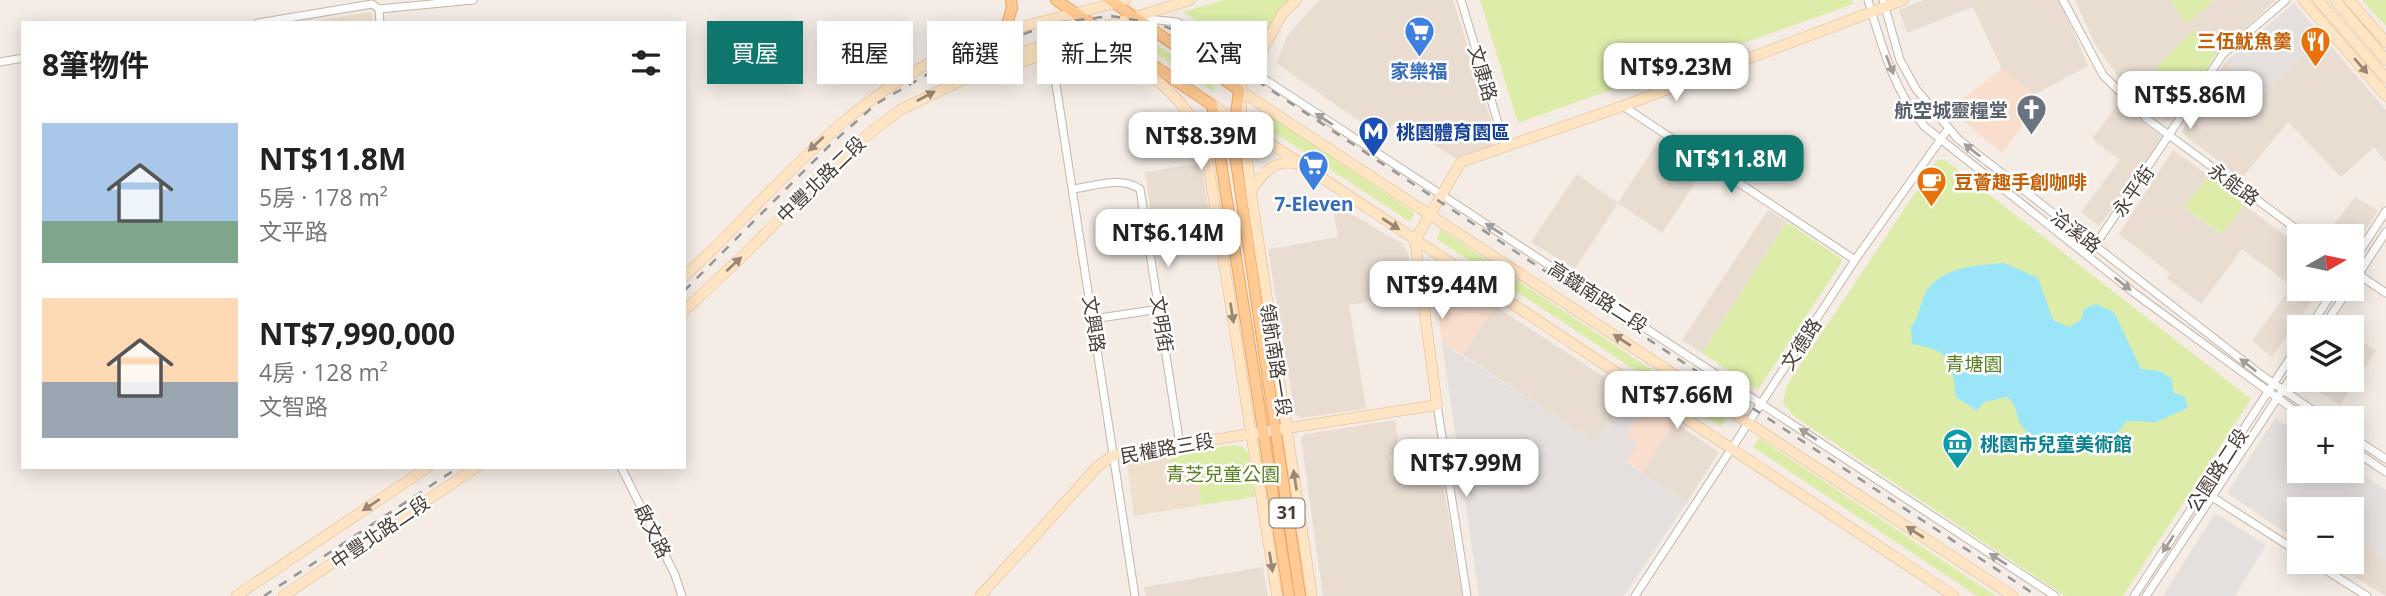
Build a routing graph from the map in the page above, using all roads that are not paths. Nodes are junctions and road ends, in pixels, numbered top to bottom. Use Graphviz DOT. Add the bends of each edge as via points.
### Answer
graph roads {
  1 [pos="473,0"];
  2 [pos="1011,0"];
  3 [pos="1046,0"];
  4 [pos="1056,0"];
  5 [pos="1190,0"];
  6 [pos="1296,0"];
  7 [pos="1461,0"];
  8 [pos="1868,0"];
  9 [pos="1903,0"];
  10 [pos="2063,0"];
  11 [pos="2286,0"];
  12 [pos="2303,0"];
  13 [pos="2318,0"];
  14 [pos="2335,0"];
  15 [pos="2349,0"];
  16 [pos="1117,1"];
  17 [pos="353,4"];
  18 [pos="1884,4"];
  19 [pos="379,9"];
  20 [pos="1075,12"];
  21 [pos="1872,12"];
  22 [pos="1133,18"];
  23 [pos="268,21"];
  24 [pos="380,21"];
  25 [pos="1008,21"];
  26 [pos="1086,21"];
  27 [pos="1123,21"];
  28 [pos="1171,21"];
  29 [pos="1023,25"];
  30 [pos="1267,42"];
  31 [pos="2386,42"];
  32 [pos="1037,49"];
  33 [pos="21,58"];
  34 [pos="2386,60"];
  35 [pos="0,62"];
  36 [pos="927,64"];
  37 [pos="1157,69"];
  38 [pos="2386,78"];
  39 [pos="1157,81"];
  40 [pos="1267,81"];
  41 [pos="1056,84"];
  42 [pos="1242,84"];
  43 [pos="1239,90"];
  44 [pos="2386,96"];
  45 [pos="1212,105"];
  46 [pos="1623,106"];
  47 [pos="1240,124"];
  48 [pos="1948,129"];
  49 [pos="2170,137"];
  50 [pos="1938,139"];
  51 [pos="1505,146"];
  52 [pos="1219,149"];
  53 [pos="1302,165"];
  54 [pos="1073,189"];
  55 [pos="1251,192"];
  56 [pos="1443,196"];
  57 [pos="1214,197"];
  58 [pos="2386,211"];
  59 [pos="1430,215"];
  60 [pos="2290,224"];
  61 [pos="2386,232"];
  62 [pos="1415,240"];
  63 [pos="2364,245"];
  64 [pos="2095,246"];
  65 [pos="2088,256"];
  66 [pos="1855,260"];
  67 [pos="2364,260"];
  68 [pos="686,275"];
  69 [pos="1472,278"];
  70 [pos="2364,278"];
  71 [pos="2386,293"];
  72 [pos="1424,304"];
  73 [pos="686,309"];
  74 [pos="1160,309"];
  75 [pos="1093,320"];
  76 [pos="2287,362"];
  77 [pos="2273,383"];
  78 [pos="2287,383"];
  79 [pos="2283,389"];
  80 [pos="2267,393"];
  81 [pos="2277,399"];
  82 [pos="1762,404"];
  83 [pos="1437,405"];
  84 [pos="2287,406"];
  85 [pos="2307,406"];
  86 [pos="1750,424"];
  87 [pos="1287,429"];
  88 [pos="1263,432"];
  89 [pos="1181,445"];
  90 [pos="2364,445"];
  91 [pos="1732,449"];
  92 [pos="1114,455"];
  93 [pos="2364,457"];
  94 [pos="2386,459"];
  95 [pos="425,469"];
  96 [pos="474,469"];
  97 [pos="622,469"];
  98 [pos="2386,471"];
  99 [pos="2203,491"];
  100 [pos="2211,498"];
  101 [pos="2287,545"];
  102 [pos="2332,574"];
  103 [pos="236,596"];
  104 [pos="283,596"];
  105 [pos="682,596"];
  106 [pos="980,596"];
  107 [pos="1135,596"];
  108 [pos="1276,596"];
  109 [pos="1289,596"];
  110 [pos="1300,596"];
  111 [pos="1312,596"];
  112 [pos="1467,596"];
  113 [pos="1635,596"];
  114 [pos="1954,596"];
  115 [pos="2013,596"];
  116 [pos="2055,596"];
  117 [pos="2134,596"];
  118 [pos="2146,596"];
  119 [pos="2367,596"];
  1 -- 19 [label="street"];
  2 -- 25 [label="main road"];
  3 -- 20 [label="main road"];
  4 -- 20 [label="main road"];
  5 -- 22 [label="street, 中豐北路二段"];
  6 -- 30 [label="street"];
  7 -- 51 [label="street, 文康路"];
  8 -- 21 [label="street, 洽溪路"];
  9 -- 18 [label="street"];
  10 -- 49 [label="street, 永能路" via="2103,75"];
  11 -- 49 [label="street, 永平街" via="2223,54"];
  12 -- 44 [label="street, one-way"];
  13 -- 38 [label="street"];
  14 -- 34 [label="street"];
  15 -- 31 [label="street"];
  16 -- 20 [label="street, 中豐北路二段"];
  16 -- 22 [label="main road, 高鐵南路二段"];
  17 -- 19 [label="street" via="372,4"];
  17 -- 23 [label="street"];
  18 -- 21 [label="street"];
  18 -- 48 [label="street, 洽溪路" via="1900,60"];
  19 -- 24 [label="street"];
  20 -- 26 [label="main road"];
  20 -- 29 [label="street, 中豐北路二段"];
  21 -- 46 [label="street"];
  21 -- 50 [label="street, 洽溪路, one-way" via="1913,113"];
  22 -- 27 [label="street, 中豐北路二段"];
  22 -- 28 [label="street, 高鐵南路二段"];
  22 -- 43 [label="main road, 高鐵南路二段"];
  73 -- 32 [label="street, 中豐北路二段, one-way" via="839,157 900,110 1000,61"];
  33 -- 35 [label="street"];
  36 -- 68 [label="street, 中豐北路二段, one-way" via="832,130"];
  37 -- 45 [label="main road"];
  39 -- 57 [label="street" via="1191,114 1204,138"];
  56 -- 40 [label="street, 高鐵南路二段, one-way"];
  41 -- 54 [label="street, 文興路"];
  42 -- 43 [label="street"];
  43 -- 47 [label="main road, 領航南路一段 / 31"];
  43 -- 59 [label="street, 高鐵南路二段"];
  45 -- 47 [label="street"];
  45 -- 52 [label="main road, 31"];
  46 -- 51 [label="street"];
  46 -- 66 [label="street"];
  47 -- 53 [label="street"];
  47 -- 55 [label="street, 領航南路一段 / 31"];
  47 -- 88 [label="main road, 領航南路一段 / 31" via="1233,141"];
  48 -- 50 [label="street, 文德路"];
  64 -- 48 [label="street, 洽溪路, one-way"];
  49 -- 60 [label="street, 永能路"];
  49 -- 64 [label="street, 永平街"];
  50 -- 65 [label="street, 洽溪路"];
  50 -- 66 [label="street, 文德路"];
  51 -- 56 [label="street" via="1461,162"];
  52 -- 57 [label="street, 31"];
  52 -- 88 [label="main road, 領航南路一段 / 31"];
  53 -- 55 [label="street" via="1292,162 1269,168"];
  53 -- 62 [label="street, one-way"];
  54 -- 74 [label="street, 文明街" via="1130,182 1140,189"];
  54 -- 75 [label="street, 文興路"];
  55 -- 87 [label="street, 領航南路一段 / 31"];
  56 -- 59 [label="street"];
  82 -- 56 [label="street, 高鐵南路二段, one-way"];
  57 -- 88 [label="street, 領航南路一段 / 31, one-way"];
  58 -- 63 [label="street"];
  59 -- 62 [label="street"];
  86 -- 59 [label="street, 高鐵南路二段, one-way"];
  61 -- 67 [label="street"];
  62 -- 69 [label="street"];
  62 -- 72 [label="street"];
  64 -- 65 [label="street, 永平街"];
  77 -- 64 [label="street, 洽溪路, one-way"];
  65 -- 80 [label="street, 洽溪路, one-way"];
  66 -- 82 [label="street, 文德路"];
  69 -- 72 [label="street" via="1435,286"];
  69 -- 91 [label="street"];
  70 -- 71 [label="street"];
  72 -- 83 [label="street"];
  74 -- 75 [label="street"];
  74 -- 89 [label="street, 文明街"];
  75 -- 92 [label="street, 文興路"];
  76 -- 77 [label="street, 公園路二段"];
  77 -- 79 [label="street, 洽溪路"];
  77 -- 80 [label="street, 公園路二段"];
  78 -- 79 [label="street, 公園路二段"];
  79 -- 81 [label="street, 公園路二段"];
  79 -- 85 [label="street, 洽溪路"];
  80 -- 81 [label="street, 洽溪路"];
  80 -- 99 [label="street, 公園路二段"];
  81 -- 84 [label="street, 洽溪路"];
  81 -- 100 [label="street, 公園路二段"];
  82 -- 86 [label="street, 文德路"];
  116 -- 82 [label="street, 高鐵南路二段, one-way"];
  83 -- 87 [label="street, 民權路三段"];
  83 -- 112 [label="street"];
  86 -- 91 [label="street, 文德路"];
  115 -- 86 [label="street, 高鐵南路二段, one-way"];
  87 -- 88 [label="street, 民權路三段"];
  111 -- 87 [label="street, 領航南路一段 / 31, one-way"];
  88 -- 89 [label="street, 民權路三段"];
  88 -- 108 [label="street, 領航南路一段 / 31, one-way"];
  88 -- 109 [label="main road, 領航南路一段 / 31"];
  88 -- 110 [label="main road, 領航南路一段 / 31"];
  89 -- 92 [label="street, 民權路三段"];
  90 -- 94 [label="street"];
  91 -- 113 [label="street, 文德路"];
  91 -- 114 [label="street"];
  92 -- 106 [label="street, 民權路三段" via="1098,466"];
  92 -- 107 [label="street, 文興路"];
  93 -- 98 [label="street"];
  95 -- 103 [label="street, 中豐北路二段, one-way"];
  96 -- 104 [label="street, 中豐北路二段"];
  97 -- 105 [label="street, 啟文路"];
  99 -- 100 [label="street"];
  99 -- 117 [label="street, 公園路二段, one-way"];
  100 -- 101 [label="street"];
  100 -- 118 [label="street, 公園路二段"];
  102 -- 119 [label="street"];
}
